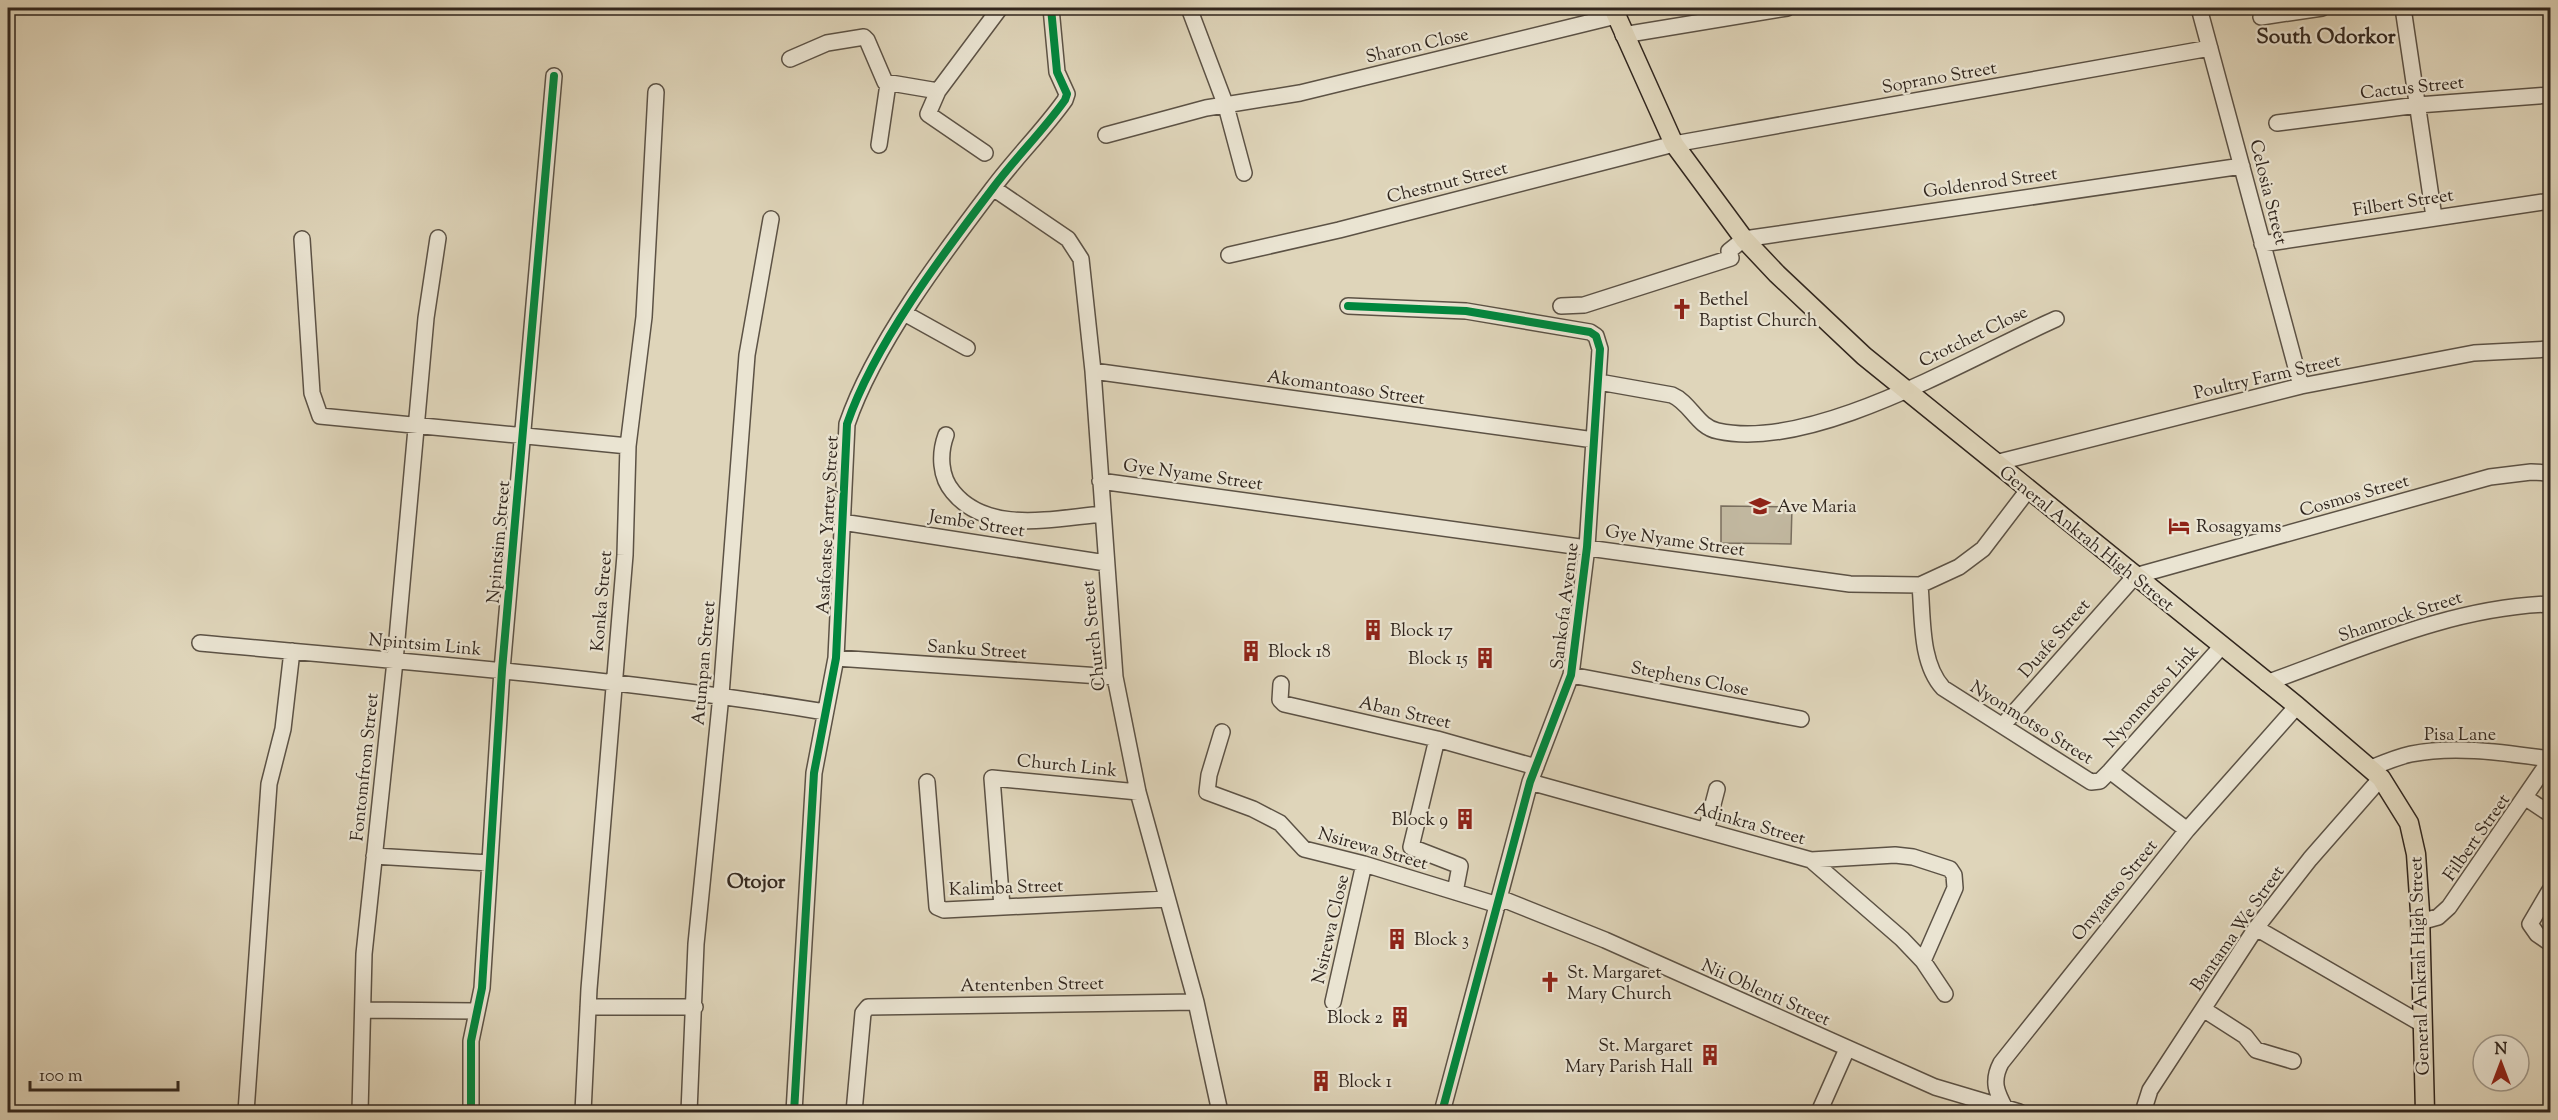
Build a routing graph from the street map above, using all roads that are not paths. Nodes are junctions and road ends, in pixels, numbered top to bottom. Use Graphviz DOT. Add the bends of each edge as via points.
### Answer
graph roads {
  1 [pos="1000,8"];
  2 [pos="1051,8"];
  3 [pos="1189,8"];
  4 [pos="1787,8"];
  5 [pos="2199,8"];
  6 [pos="2322,8"];
  7 [pos="2403,8"];
  8 [pos="1615,12"];
  9 [pos="2261,17"];
  10 [pos="1623,35"];
  11 [pos="2210,48"];
  12 [pos="790,59"];
  13 [pos="554,76"];
  14 [pos="888,84"];
  15 [pos="938,91"];
  16 [pos="656,92"];
  17 [pos="2550,95"];
  18 [pos="2418,105"];
  19 [pos="1226,106"];
  20 [pos="2277,123"];
  21 [pos="1106,135"];
  22 [pos="1674,144"];
  23 [pos="879,145"];
  24 [pos="985,153"];
  25 [pos="2242,166"];
  26 [pos="1244,173"];
  27 [pos="993,188"];
  28 [pos="2550,201"];
  29 [pos="2434,217"];
  30 [pos="771,219"];
  31 [pos="438,238"];
  32 [pos="302,239"];
  33 [pos="1744,239"];
  34 [pos="2262,244"];
  35 [pos="1229,255"];
  36 [pos="1348,306"];
  37 [pos="1561,306"];
  38 [pos="904,313"];
  39 [pos="2056,319"];
  40 [pos="967,348"];
  41 [pos="2550,350"];
  42 [pos="1092,371"];
  43 [pos="1599,382"];
  44 [pos="2301,387"];
  45 [pos="1908,389"];
  46 [pos="416,426"];
  47 [pos="946,435"];
  48 [pos="523,436"];
  49 [pos="1594,441"];
  50 [pos="628,446"];
  51 [pos="1995,463"];
  52 [pos="2550,473"];
  53 [pos="1100,481"];
  54 [pos="2028,490"];
  55 [pos="1102,514"];
  56 [pos="842,522"];
  57 [pos="1587,547"];
  58 [pos="1106,563"];
  59 [pos="2134,576"];
  60 [pos="1920,585"];
  61 [pos="2550,604"];
  62 [pos="200,643"];
  63 [pos="2221,647"];
  64 [pos="292,651"];
  65 [pos="836,658"];
  66 [pos="395,661"];
  67 [pos="502,670"];
  68 [pos="1571,675"];
  69 [pos="1115,677"];
  70 [pos="613,683"];
  71 [pos="2266,683"];
  72 [pos="1281,684"];
  73 [pos="721,695"];
  74 [pos="2297,706"];
  75 [pos="825,712"];
  76 [pos="1801,719"];
  77 [pos="2003,725"];
  78 [pos="1222,732"];
  79 [pos="1437,739"];
  80 [pos="2550,760"];
  81 [pos="1536,767"];
  82 [pos="2110,771"];
  83 [pos="2376,773"];
  84 [pos="927,782"];
  85 [pos="1530,782"];
  86 [pos="1717,789"];
  87 [pos="1138,792"];
  88 [pos="2526,798"];
  89 [pos="2550,814"];
  90 [pos="2187,830"];
  91 [pos="1706,831"];
  92 [pos="374,856"];
  93 [pos="1811,860"];
  94 [pos="489,863"];
  95 [pos="1364,864"];
  96 [pos="2550,890"];
  97 [pos="1455,892"];
  98 [pos="1167,899"];
  99 [pos="1499,901"];
  100 [pos="1002,907"];
  101 [pos="2420,922"];
  102 [pos="2256,928"];
  103 [pos="2550,943"];
  104 [pos="1923,962"];
  105 [pos="1945,994"];
  106 [pos="1196,1002"];
  107 [pos="1334,1002"];
  108 [pos="588,1007"];
  109 [pos="695,1007"];
  110 [pos="2203,1009"];
  111 [pos="363,1010"];
  112 [pos="475,1011"];
  113 [pos="2421,1024"];
  114 [pos="1846,1049"];
  115 [pos="2293,1061"];
  116 [pos="2013,1111"];
  117 [pos="246,1113"];
  118 [pos="360,1113"];
  119 [pos="471,1113"];
  120 [pos="584,1113"];
  121 [pos="690,1113"];
  122 [pos="794,1113"];
  123 [pos="854,1113"];
  124 [pos="1220,1113"];
  125 [pos="1442,1113"];
  126 [pos="1819,1113"];
  127 [pos="2144,1113"];
  128 [pos="2425,1113"];
  1 -- 15 [label="street"];
  2 -- 27 [label="street, Asafoatse Yartey Street" via="1057,72 1067,96"];
  3 -- 19 [label="street"];
  4 -- 10 [label="street"];
  5 -- 11 [label="street, Celosia Street"];
  6 -- 9 [label="street"];
  7 -- 18 [label="street"];
  8 -- 10 [label="main road, General Ankrah High Street"];
  8 -- 19 [label="street, Sharon Close" via="1300,93"];
  10 -- 22 [label="main road, General Ankrah High Street"];
  11 -- 22 [label="street, Soprano Street"];
  11 -- 25 [label="street, Celosia Street"];
  12 -- 14 [label="street" via="827,43 864,37 883,81"];
  13 -- 48 [label="street, Npintsim Street"];
  14 -- 15 [label="street"];
  14 -- 23 [label="street"];
  15 -- 24 [label="street" via="928,114"];
  16 -- 50 [label="street, Konka Street" via="644,317"];
  17 -- 18 [label="street, Cactus Street"];
  18 -- 20 [label="street, Cactus Street"];
  18 -- 29 [label="street"];
  19 -- 21 [label="street, Sharon Close"];
  19 -- 26 [label="street"];
  22 -- 33 [label="main road, General Ankrah High Street"];
  22 -- 35 [label="street, Chestnut Street"];
  25 -- 33 [label="street, Goldenrod Street"];
  25 -- 34 [label="street, Celosia Street"];
  27 -- 38 [label="street, Asafoatse Yartey Street"];
  27 -- 42 [label="street, Church Street" via="1068,239 1077,250 1083,274"];
  28 -- 29 [label="street, Filbert Street"];
  29 -- 34 [label="street, Filbert Street"];
  30 -- 73 [label="street, Atumpan Street" via="748,343"];
  31 -- 46 [label="street, Fontomfrom Street"];
  32 -- 46 [label="street" via="317,411 327,419"];
  33 -- 37 [label="street" via="1729,251 1731,258 1584,304"];
  33 -- 45 [label="main road, General Ankrah High Street" via="1836,332"];
  34 -- 44 [label="street, Celosia Street"];
  36 -- 43 [label="street, Sankofa Avenue" via="1466,311 1590,332 1599,342"];
  38 -- 40 [label="street"];
  38 -- 56 [label="street, Asafoatse Yartey Street" via="858,393 847,424"];
  39 -- 45 [label="street, Crotchet Close"];
  41 -- 44 [label="street, Poultry Farm Street" via="2474,353"];
  42 -- 49 [label="street, Akomantoaso Street"];
  42 -- 53 [label="street, Church Street"];
  43 -- 45 [label="street, Crotchet Close" via="1672,395 1681,399 1705,426 1718,431 1767,433 1837,417"];
  43 -- 49 [label="street, Sankofa Avenue"];
  44 -- 51 [label="street, Poultry Farm Street"];
  45 -- 51 [label="main road, General Ankrah High Street"];
  46 -- 48 [label="street"];
  46 -- 66 [label="street, Fontomfrom Street"];
  47 -- 55 [label="street" via="941,456 944,476 953,492 970,508 1001,519 1022,520"];
  48 -- 50 [label="street"];
  48 -- 67 [label="street, Npintsim Street"];
  49 -- 57 [label="street, Sankofa Avenue"];
  50 -- 70 [label="street, Konka Street" via="625,555"];
  51 -- 54 [label="main road, General Ankrah High Street"];
  52 -- 59 [label="street, Cosmos Street" via="2490,477"];
  53 -- 55 [label="street, Church Street"];
  53 -- 57 [label="street, Gye Nyame Street"];
  54 -- 59 [label="main road, General Ankrah High Street"];
  54 -- 60 [label="street, Gye Nyame Street" via="1983,549 1959,567"];
  55 -- 58 [label="street, Church Street"];
  56 -- 58 [label="street, Jembe Street"];
  56 -- 65 [label="street, Asafoatse Yartey Street"];
  57 -- 60 [label="street, Gye Nyame Street" via="1850,584"];
  57 -- 68 [label="street, Sankofa Avenue"];
  58 -- 69 [label="street, Church Street"];
  59 -- 63 [label="main road, General Ankrah High Street"];
  59 -- 77 [label="street, Duafe Street"];
  60 -- 77 [label="street, Nyonmotso Street" via="1929,666 1934,679"];
  61 -- 71 [label="street, Shamrock Street" via="2518,605 2456,616"];
  62 -- 64 [label="street, Npintsim Link"];
  63 -- 71 [label="main road, General Ankrah High Street"];
  63 -- 82 [label="street, Nyonmotso Link"];
  64 -- 66 [label="street, Npintsim Link"];
  64 -- 117 [label="street" via="283,729 269,784"];
  65 -- 69 [label="street, Sanku Street"];
  65 -- 75 [label="street, Asafoatse Yartey Street"];
  66 -- 67 [label="street, Npintsim Link"];
  66 -- 92 [label="street, Fontomfrom Street"];
  67 -- 70 [label="street, Npintsim Link"];
  67 -- 94 [label="street, Npintsim Street"];
  68 -- 76 [label="street, Stephens Close"];
  68 -- 81 [label="street, Sankofa Avenue"];
  69 -- 87 [label="street, Church Street"];
  70 -- 73 [label="street, Npintsim Link"];
  70 -- 108 [label="street, Konka Street"];
  71 -- 74 [label="main road, General Ankrah High Street"];
  72 -- 79 [label="street, Aban Street" via="1280,700 1284,704"];
  73 -- 75 [label="street, Npintsim Link"];
  73 -- 109 [label="street, Atumpan Street" via="696,944"];
  74 -- 83 [label="main road, General Ankrah High Street"];
  74 -- 90 [label="street, Onyaatso Street"];
  75 -- 122 [label="street, Asafoatse Yartey Street" via="814,773"];
  77 -- 82 [label="street, Nyonmotso Street" via="2082,779 2100,781"];
  78 -- 95 [label="street, Nsirewa Street" via="1207,792 1282,825 1304,849"];
  79 -- 81 [label="street, Aban Street"];
  79 -- 97 [label="street" via="1412,847 1460,866"];
  80 -- 83 [label="street, Pisa Lane" via="2490,752 2439,751 2409,754"];
  80 -- 88 [label="street, Filbert Street"];
  81 -- 85 [label="street, Sankofa Avenue"];
  82 -- 90 [label="street, Nyonmotso Street"];
  83 -- 101 [label="main road, General Ankrah High Street" via="2409,823 2419,878"];
  83 -- 102 [label="street, Bantama We Street"];
  84 -- 100 [label="street, Kalimba Street" via="937,907"];
  85 -- 91 [label="street, Adinkra Street"];
  85 -- 99 [label="street, Sankofa Avenue"];
  86 -- 91 [label="street"];
  87 -- 98 [label="street, Church Street"];
  87 -- 100 [label="street, Church Link" via="992,778"];
  88 -- 89 [label="street"];
  88 -- 101 [label="street, Filbert Street" via="2449,907 2438,917"];
  90 -- 116 [label="street, Onyaatso Street" via="2001,1063 1994,1082 1996,1093"];
  91 -- 93 [label="street, Adinkra Street"];
  92 -- 94 [label="street"];
  92 -- 111 [label="street, Fontomfrom Street" via="363,954"];
  93 -- 104 [label="street, Adinkra Street"];
  93 -- 104 [label="street" via="1895,855 1950,869 1955,888"];
  94 -- 112 [label="street, Npintsim Street" via="482,988"];
  95 -- 97 [label="street, Nsirewa Street"];
  95 -- 107 [label="street, Nsirewa Close"];
  96 -- 103 [label="street" via="2532,918 2532,929"];
  97 -- 99 [label="street, Nsirewa Street"];
  98 -- 100 [label="street, Kalimba Street"];
  98 -- 106 [label="street, Church Street"];
  99 -- 114 [label="street, Nii Oblenti Street" via="1605,940"];
  99 -- 125 [label="street, Sankofa Avenue"];
  101 -- 113 [label="main road, General Ankrah High Street"];
  102 -- 110 [label="street, Bantama We Street"];
  102 -- 113 [label="street"];
  104 -- 105 [label="street, Adinkra Street"];
  106 -- 123 [label="street, Atentenben Street" via="868,1007 863,1013"];
  106 -- 124 [label="street, Church Street"];
  108 -- 109 [label="street"];
  108 -- 120 [label="street, Konka Street"];
  109 -- 121 [label="street, Atumpan Street"];
  110 -- 115 [label="street" via="2245,1036 2256,1050"];
  110 -- 127 [label="street, Bantama We Street" via="2150,1090"];
  111 -- 112 [label="street"];
  111 -- 118 [label="street, Fontomfrom Street"];
  112 -- 119 [label="street, Npintsim Street"];
  113 -- 128 [label="main road, General Ankrah High Street"];
  114 -- 116 [label="street, Nii Oblenti Street" via="1935,1087"];
  114 -- 126 [label="street"];
}
